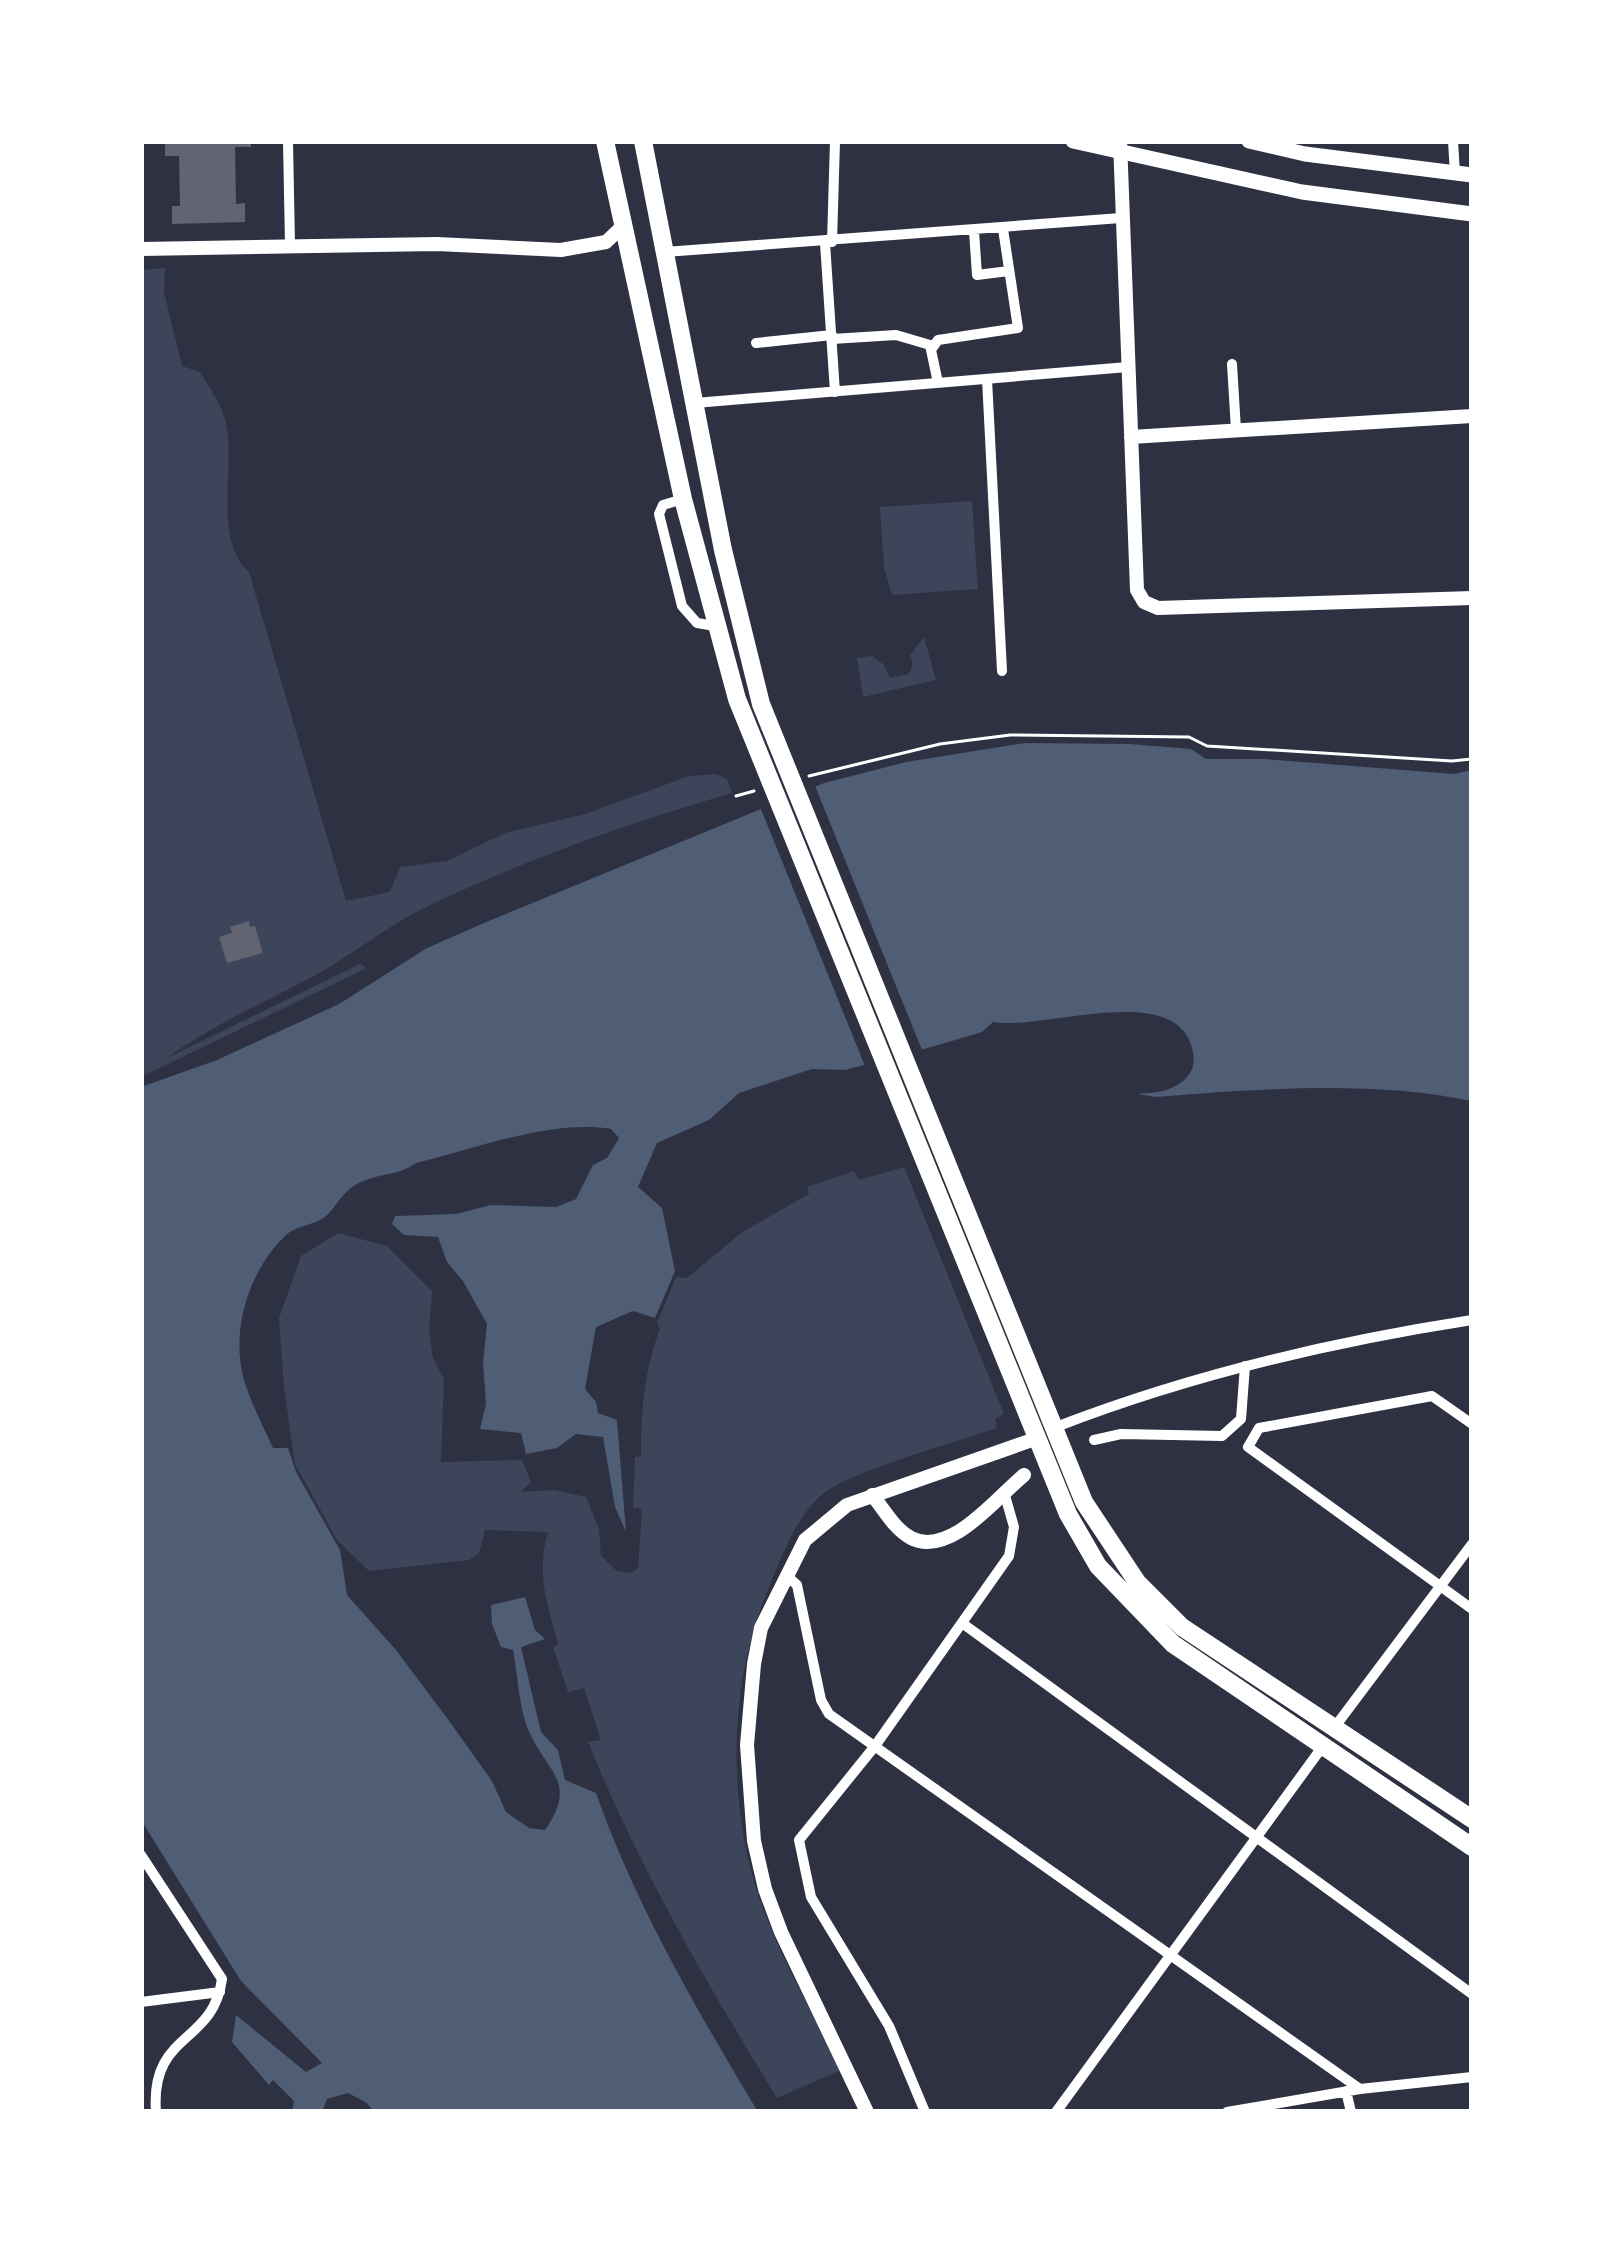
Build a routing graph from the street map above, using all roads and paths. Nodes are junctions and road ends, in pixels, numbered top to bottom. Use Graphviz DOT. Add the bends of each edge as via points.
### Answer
graph roads {
  1 [pos="288,141"];
  2 [pos="605,141"];
  3 [pos="644,141"];
  4 [pos="835,141"];
  5 [pos="1073,141"];
  6 [pos="1249,141"];
  7 [pos="1454,141"];
  8 [pos="1120,147"];
  9 [pos="1463,174"];
  10 [pos="1472,214"];
  11 [pos="1121,218"];
  12 [pos="623,226"];
  13 [pos="1003,229"];
  14 [pos="974,231"];
  15 [pos="829,242"];
  16 [pos="290,245"];
  17 [pos="141,249"];
  18 [pos="665,251"];
  19 [pos="1010,271"];
  20 [pos="832,337"];
  21 [pos="756,343"];
  22 [pos="933,347"];
  23 [pos="1232,364"];
  24 [pos="1128,368"];
  25 [pos="987,379"];
  26 [pos="938,383"];
  27 [pos="835,392"];
  28 [pos="695,404"];
  29 [pos="1472,416"];
  30 [pos="1236,430"];
  31 [pos="1131,437"];
  32 [pos="683,499"];
  33 [pos="1472,598"];
  34 [pos="716,626"];
  35 [pos="1002,671"];
  36 [pos="770,757"];
  37 [pos="1472,759"];
  38 [pos="793,781"];
  39 [pos="755,791"];
  40 [pos="736,796"];
  41 [pos="1472,1320"];
  42 [pos="1245,1366"];
  43 [pos="1053,1419"];
  44 [pos="1472,1424"];
  45 [pos="1035,1439"];
  46 [pos="1094,1440"];
  47 [pos="1024,1475"];
  48 [pos="1004,1492"];
  49 [pos="872,1495"];
  50 [pos="1472,1544"];
  51 [pos="786,1575"];
  52 [pos="1440,1586"];
  53 [pos="1472,1609"];
  54 [pos="962,1623"];
  55 [pos="1334,1729"];
  56 [pos="875,1746"];
  57 [pos="1323,1746"];
  58 [pos="1472,1819"];
  59 [pos="1257,1840"];
  60 [pos="1472,1847"];
  61 [pos="141,1855"];
  62 [pos="1171,1953"];
  63 [pos="220,1992"];
  64 [pos="1472,1994"];
  65 [pos="141,2002"];
  66 [pos="1472,2078"];
  67 [pos="1360,2089"];
  68 [pos="1346,2091"];
  69 [pos="156,2112"];
  70 [pos="866,2112"];
  71 [pos="925,2112"];
  72 [pos="1056,2112"];
  73 [pos="1227,2112"];
  74 [pos="1351,2112"];
  1 -- 16 [label="street"];
  2 -- 12 [label="highway"];
  3 -- 18 [label="highway"];
  4 -- 15 [label="street"];
  5 -- 8 [label="main road"];
  6 -- 9 [label="main road"];
  7 -- 9 [label="street"];
  8 -- 10 [label="main road" via="1302,192"];
  8 -- 11 [label="street"];
  11 -- 13 [label="street"];
  11 -- 24 [label="street"];
  12 -- 16 [label="street" via="601,244 561,250"];
  12 -- 32 [label="highway"];
  13 -- 14 [label="street"];
  13 -- 19 [label="street"];
  14 -- 15 [label="street"];
  14 -- 19 [label="street" via="976,274"];
  15 -- 18 [label="street"];
  15 -- 20 [label="street"];
  16 -- 17 [label="street"];
  18 -- 28 [label="highway"];
  19 -- 22 [label="street" via="1018,328"];
  20 -- 21 [label="street"];
  20 -- 22 [label="street" via="896,335"];
  20 -- 27 [label="street"];
  22 -- 26 [label="street"];
  23 -- 30 [label="street"];
  24 -- 25 [label="street"];
  24 -- 31 [label="street"];
  25 -- 26 [label="street"];
  25 -- 35 [label="street"];
  26 -- 27 [label="street"];
  27 -- 28 [label="street"];
  28 -- 36 [label="highway"];
  29 -- 30 [label="street"];
  30 -- 31 [label="street"];
  31 -- 33 [label="street" via="1137,590 1144,602 1158,608"];
  32 -- 34 [label="highway"];
  32 -- 34 [label="street" via="659,514 682,606 697,623"];
  34 -- 36 [label="highway"];
  36 -- 43 [label="highway"];
  36 -- 45 [label="highway"];
  37 -- 38 [label="path" via="1207,746 1189,737 1027,734 940,744"];
  39 -- 40 [label="path"];
  41 -- 42 [label="street"];
  42 -- 43 [label="street"];
  42 -- 46 [label="street" via="1241,1419 1222,1436"];
  43 -- 55 [label="highway" via="1084,1502 1138,1582 1182,1628"];
  44 -- 52 [label="street" via="1432,1396 1259,1428 1248,1447"];
  45 -- 49 [label="street"];
  45 -- 57 [label="highway" via="1098,1566 1137,1610 1173,1644"];
  47 -- 48 [label="street"];
  48 -- 49 [label="street" via="961,1529 924,1543 899,1530"];
  48 -- 54 [label="street" via="1014,1541"];
  49 -- 51 [label="street" via="821,1524"];
  50 -- 52 [label="street"];
  51 -- 56 [label="street" via="796,1585 821,1700"];
  51 -- 70 [label="street" via="761,1628 749,1702 754,1841 782,1932"];
  52 -- 53 [label="street"];
  52 -- 55 [label="street"];
  54 -- 56 [label="street"];
  54 -- 59 [label="street"];
  55 -- 58 [label="highway"];
  56 -- 62 [label="street"];
  56 -- 71 [label="street" via="800,1840 811,1897 889,2026"];
  57 -- 59 [label="street"];
  57 -- 60 [label="highway"];
  59 -- 62 [label="street"];
  59 -- 64 [label="street"];
  61 -- 63 [label="street" via="222,1979"];
  62 -- 67 [label="street"];
  62 -- 72 [label="street"];
  63 -- 65 [label="street"];
  63 -- 69 [label="street" via="207,2020 162,2066"];
  66 -- 67 [label="street"];
  67 -- 68 [label="street"];
  68 -- 73 [label="street"];
  68 -- 74 [label="street"];
}
